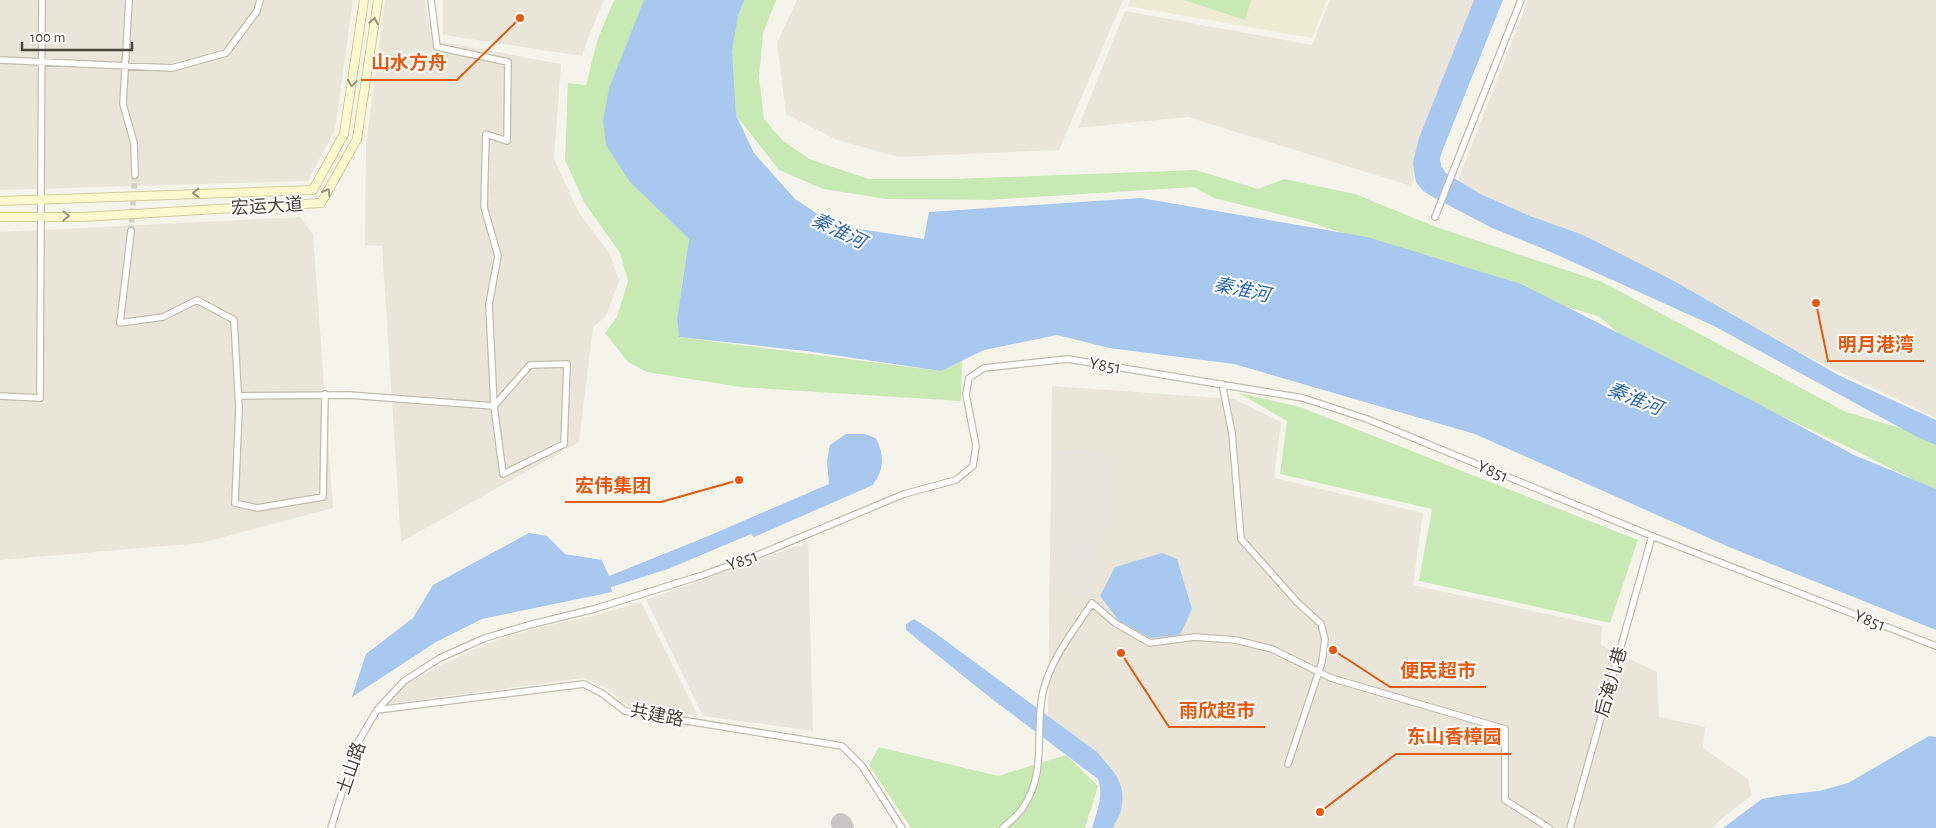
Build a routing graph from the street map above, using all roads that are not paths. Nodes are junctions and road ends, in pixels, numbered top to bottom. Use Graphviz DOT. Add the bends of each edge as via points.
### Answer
graph roads {
  1 [pos="42,0"];
  2 [pos="129,0"];
  3 [pos="260,0"];
  4 [pos="364,0"];
  5 [pos="378,0"];
  6 [pos="432,0"];
  7 [pos="1521,0"];
  8 [pos="0,60"];
  9 [pos="42,62"];
  10 [pos="125,66"];
  11 [pos="135,175"];
  12 [pos="40,199"];
  13 [pos="0,201"];
  14 [pos="40,216"];
  15 [pos="1436,216"];
  16 [pos="0,217"];
  17 [pos="131,231"];
  18 [pos="1222,384"];
  19 [pos="325,394"];
  20 [pos="0,396"];
  21 [pos="238,396"];
  22 [pos="494,406"];
  23 [pos="1652,536"];
  24 [pos="1936,646"];
  25 [pos="1319,672"];
  26 [pos="377,710"];
  27 [pos="1288,764"];
  28 [pos="331,828"];
  29 [pos="902,828"];
  30 [pos="1003,828"];
  31 [pos="1548,828"];
  32 [pos="1570,828"];
  1 -- 9 [label="street"];
  2 -- 10 [label="street"];
  3 -- 10 [label="street" via="258,12 226,53 172,68"];
  4 -- 12 [label="main road, 宏运大道, one-way" via="344,134 313,190"];
  14 -- 5 [label="main road, 宏运大道, one-way" via="82,217 321,203 357,139"];
  6 -- 22 [label="street" via="437,47 508,62 507,141 486,134 484,207 498,256 489,304"];
  7 -- 15 [label="street"];
  8 -- 9 [label="street"];
  9 -- 10 [label="street"];
  9 -- 12 [label="street"];
  10 -- 11 [label="street" via="122,104 134,143"];
  12 -- 13 [label="main road, 宏运大道"];
  12 -- 14 [label="street"];
  14 -- 16 [label="main road, 宏运大道"];
  14 -- 20 [label="street" via="40,398"];
  17 -- 21 [label="street" via="120,323 163,317 197,300 234,320"];
  18 -- 23 [label="street, Y851" via="1302,398 1367,419"];
  18 -- 25 [label="street" via="1232,433 1240,539 1321,624 1325,639"];
  18 -- 26 [label="street, Y851" via="1068,359 984,368 969,378 966,394 976,446 973,466 956,480 904,494 703,575 594,610 485,638 440,658 404,681"];
  19 -- 21 [label="street"];
  19 -- 21 [label="street" via="323,498 257,508 236,503"];
  19 -- 22 [label="street"];
  22 -- 22 [label="street" via="530,366 567,364 564,444 503,474"];
  23 -- 24 [label="street, Y851"];
  23 -- 32 [label="street, 后淹儿巷"];
  25 -- 27 [label="street"];
  25 -- 30 [label="street" via="1272,649 1236,640 1194,637 1150,642 1115,623 1092,603 1062,648 1048,677 1042,698 1039,767 1022,809"];
  25 -- 31 [label="street" via="1505,729 1505,800"];
  26 -- 28 [label="street, 土山路" via="357,744"];
  26 -- 29 [label="street, 共建路" via="584,684 625,711 842,746 862,766"];
}
